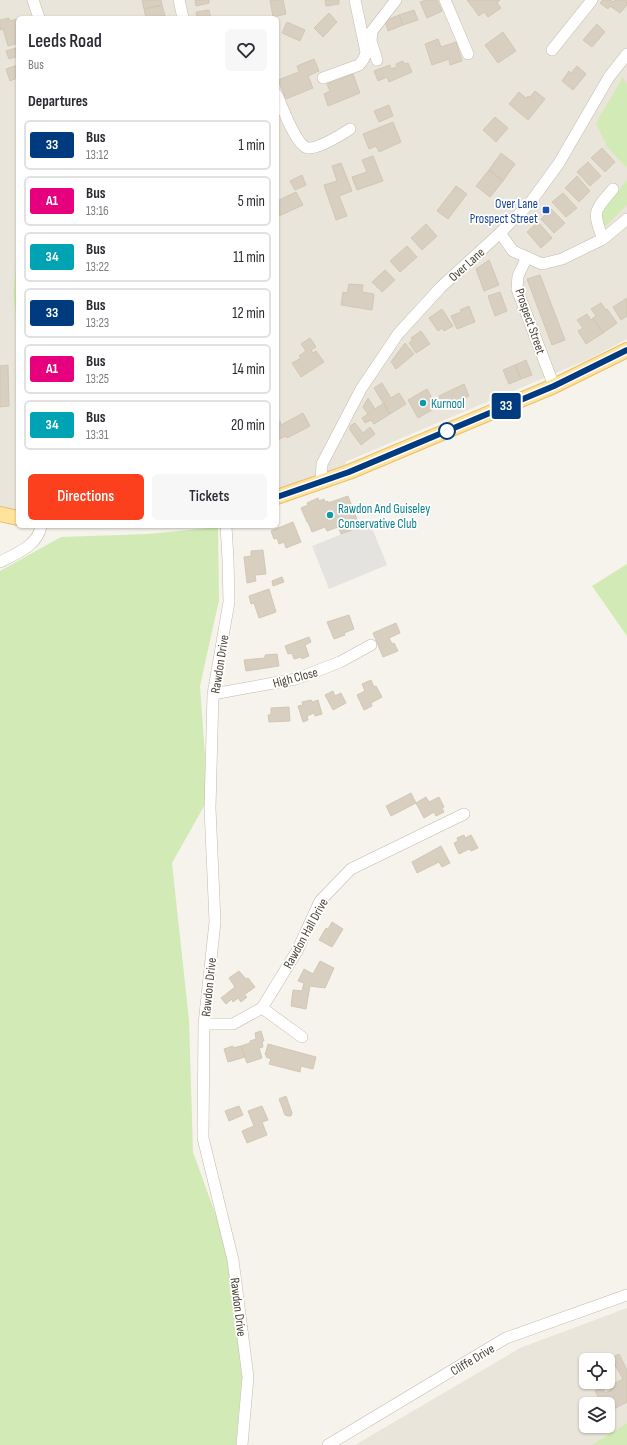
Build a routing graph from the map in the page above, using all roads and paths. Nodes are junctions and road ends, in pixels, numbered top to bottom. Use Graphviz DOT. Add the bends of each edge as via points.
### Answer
graph roads {
  1 [pos="32,0"];
  2 [pos="179,0"];
  3 [pos="355,0"];
  4 [pos="396,0"];
  5 [pos="445,0"];
  6 [pos="592,0"];
  7 [pos="38,16"];
  8 [pos="183,16"];
  9 [pos="552,50"];
  10 [pos="468,54"];
  11 [pos="627,54"];
  12 [pos="377,60"];
  13 [pos="323,78"];
  14 [pos="279,99"];
  15 [pos="350,129"];
  16 [pos="613,189"];
  17 [pos="627,219"];
  18 [pos="500,233"];
  19 [pos="603,239"];
  20 [pos="527,257"];
  21 [pos="627,350"];
  22 [pos="554,386"];
  23 [pos="321,482"];
  24 [pos="279,496"];
  25 [pos="0,514"];
  26 [pos="16,518"];
  27 [pos="40,528"];
  28 [pos="226,528"];
  29 [pos="0,562"];
  30 [pos="371,645"];
  31 [pos="214,694"];
  32 [pos="464,814"];
  33 [pos="262,1008"];
  34 [pos="204,1024"];
  35 [pos="302,1037"];
  36 [pos="627,1295"];
  37 [pos="242,1445"];
  38 [pos="328,1445"];
  1 -- 7 [label="street"];
  2 -- 8 [label="street"];
  3 -- 13 [label="street" via="365,57 359,65"];
  4 -- 12 [label="street" via="372,31 371,41"];
  5 -- 10 [label="street"];
  6 -- 9 [label="street"];
  11 -- 18 [label="street, Over Lane" via="609,77 559,163 530,203"];
  14 -- 15 [label="street" via="297,138 305,147 316,146"];
  16 -- 19 [label="street" via="596,212"];
  17 -- 19 [label="street"];
  18 -- 20 [label="street" via="513,251"];
  18 -- 23 [label="street, Over Lane" via="441,287 398,334 354,402 322,464"];
  19 -- 20 [label="street" via="562,259 542,264"];
  20 -- 22 [label="street, Prospect Street" via="518,276 517,289"];
  21 -- 22 [label="main road"];
  22 -- 23 [label="main road"];
  23 -- 24 [label="main road"];
  25 -- 26 [label="main road"];
  27 -- 29 [label="street" via="32,543"];
  28 -- 31 [label="street, Rawdon Drive" via="229,602"];
  30 -- 31 [label="street, High Close" via="340,662 296,679"];
  31 -- 34 [label="street, Rawdon Drive" via="210,808 215,922"];
  32 -- 33 [label="street, Rawdon Hall Drive" via="351,869 320,901 297,951"];
  33 -- 34 [label="street, Rawdon Hall Drive" via="233,1024"];
  33 -- 35 [label="street"];
  34 -- 37 [label="street, Rawdon Drive" via="203,1138 233,1260 248,1377"];
  36 -- 38 [label="street, Cliffe Drive" via="506,1338"];
}
